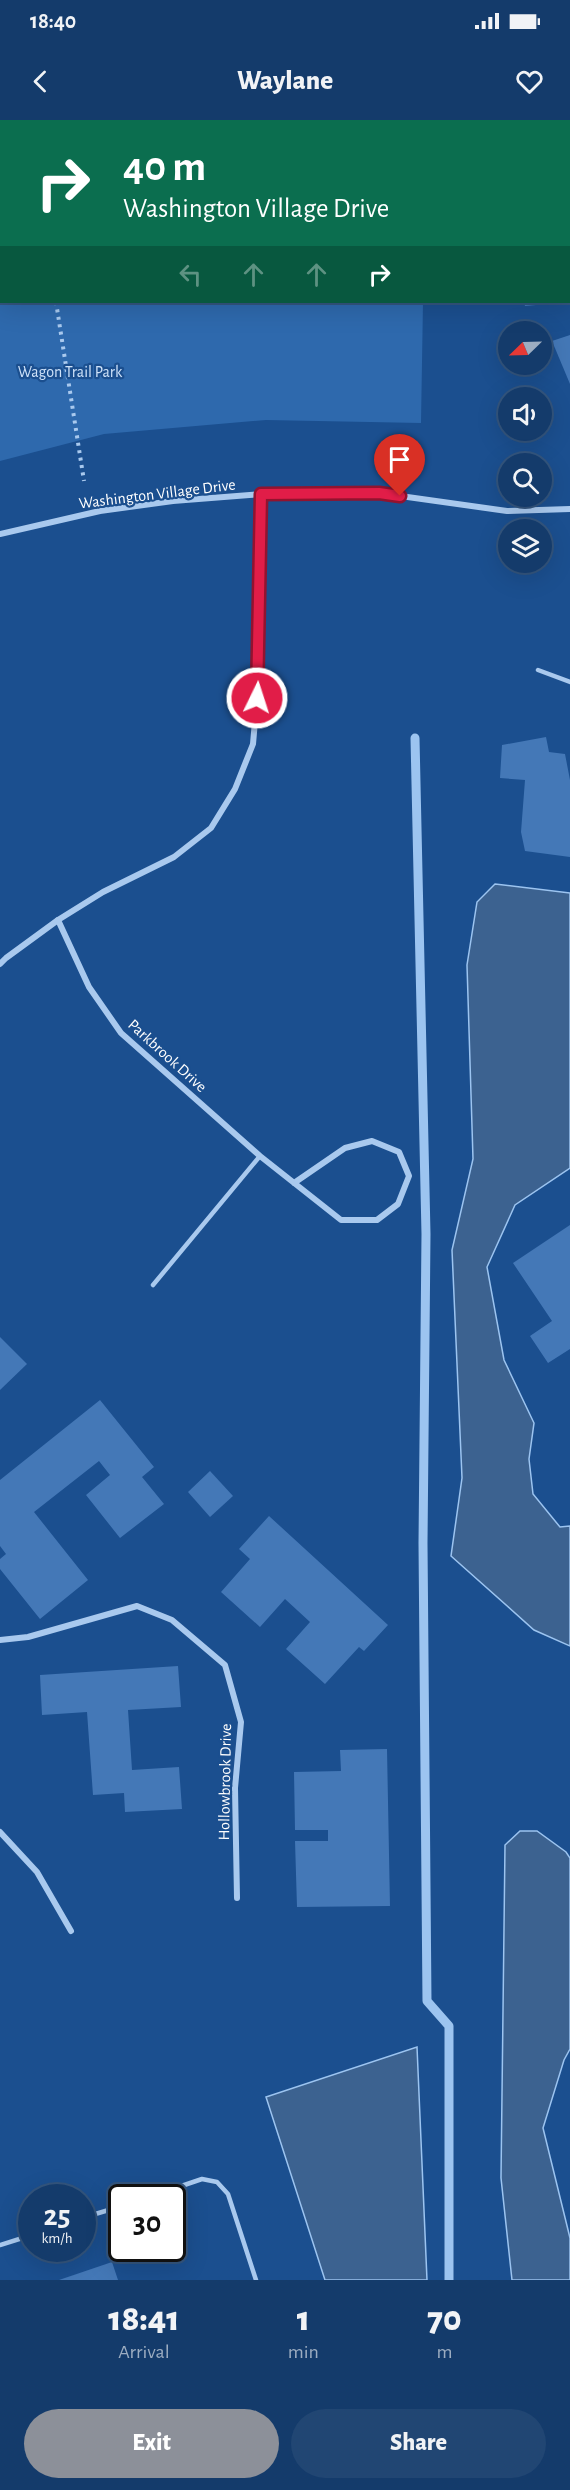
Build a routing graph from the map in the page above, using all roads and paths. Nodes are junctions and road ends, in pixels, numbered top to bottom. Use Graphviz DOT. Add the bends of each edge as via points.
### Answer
graph roads {
  1 [pos="56,303"];
  2 [pos="84,481"];
  3 [pos="261,494"];
  4 [pos="570,509"];
  5 [pos="0,534"];
  6 [pos="538,670"];
  7 [pos="570,682"];
  8 [pos="58,920"];
  9 [pos="0,964"];
  10 [pos="260,1156"];
  11 [pos="294,1183"];
  12 [pos="153,1285"];
  13 [pos="0,1640"];
  14 [pos="0,1832"];
  15 [pos="237,1898"];
  16 [pos="71,1930"];
  17 [pos="186,2185"];
  18 [pos="18,2239"];
  19 [pos="0,2245"];
  20 [pos="255,2280"];
  1 -- 2 [label="path"];
  3 -- 4 [label="street, Washington Village Drive" via="379,493 507,511"];
  3 -- 5 [label="street, Washington Village Drive" via="100,511"];
  3 -- 8 [label="street" via="259,675 254,733 235,789 211,828 174,857 103,892"];
  6 -- 7 [label="lane"];
  8 -- 9 [label="street"];
  8 -- 10 [label="street, Parkbrook Drive" via="89,987 121,1033"];
  10 -- 11 [label="street, Parkbrook Drive"];
  10 -- 12 [label="lane"];
  11 -- 11 [label="street, Parkbrook Drive" via="341,1220 377,1220 398,1204 409,1176 399,1152 372,1141 345,1148"];
  13 -- 15 [label="street, Hollowbrook Drive" via="28,1637 137,1606 172,1620 225,1665 241,1722 235,1788"];
  14 -- 16 [label="street" via="37,1872"];
  17 -- 20 [label="lane" via="202,2180 217,2182 228,2194"];
  18 -- 19 [label="lane"];
}
